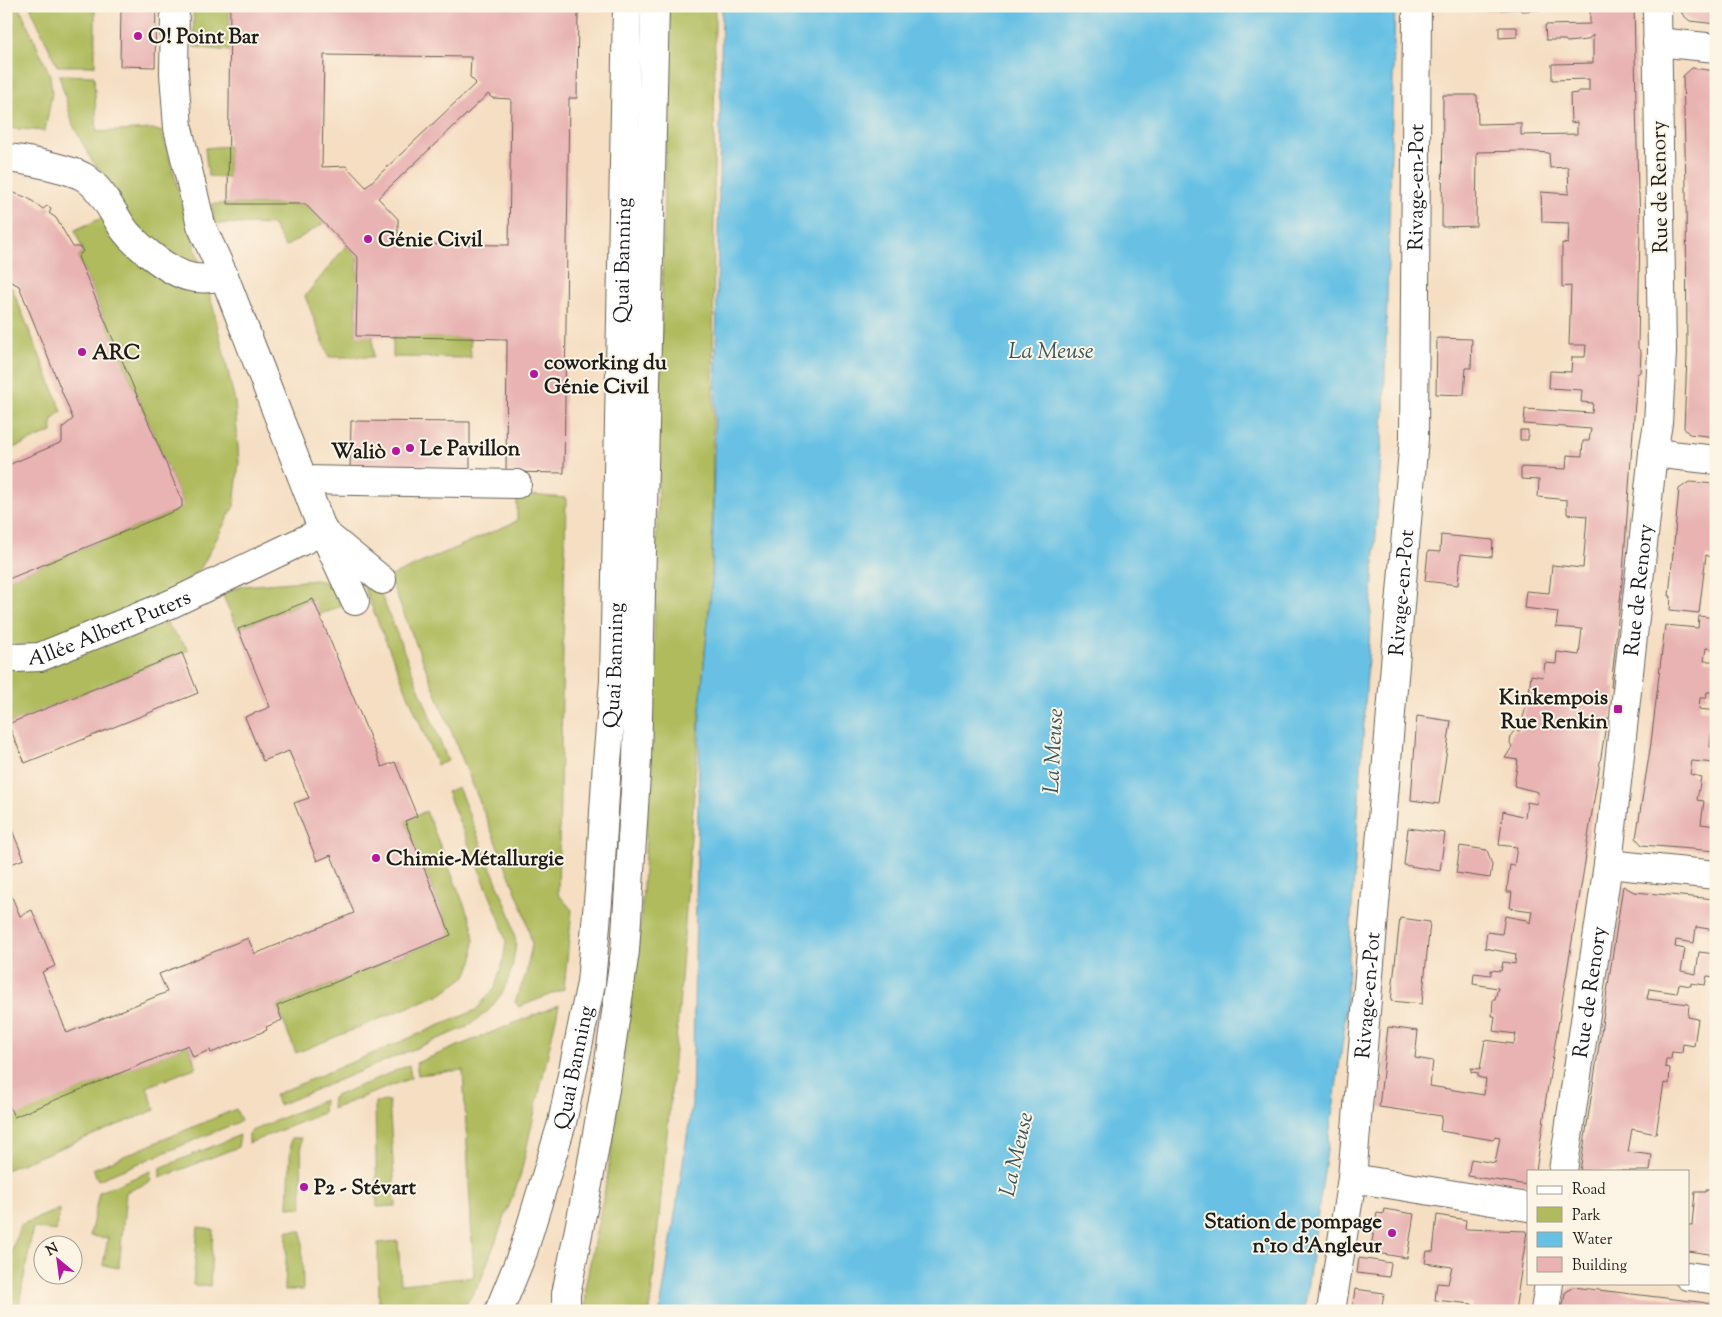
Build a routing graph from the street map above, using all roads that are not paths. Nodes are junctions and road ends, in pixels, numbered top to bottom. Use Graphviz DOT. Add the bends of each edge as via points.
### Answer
graph roads {
  1 [pos="175,6"];
  2 [pos="627,6"];
  3 [pos="655,6"];
  4 [pos="1417,6"];
  5 [pos="1657,6"];
  6 [pos="1658,42"];
  7 [pos="1716,48"];
  8 [pos="6,158"];
  9 [pos="214,277"];
  10 [pos="1653,453"];
  11 [pos="1716,460"];
  12 [pos="304,480"];
  13 [pos="517,484"];
  14 [pos="323,531"];
  15 [pos="382,580"];
  16 [pos="355,601"];
  17 [pos="6,656"];
  18 [pos="1608,864"];
  19 [pos="1716,874"];
  20 [pos="1563,1170"];
  21 [pos="1352,1178"];
  22 [pos="1527,1207"];
  23 [pos="1690,1276"];
  24 [pos="1716,1280"];
  25 [pos="1549,1284"];
  26 [pos="499,1311"];
  27 [pos="566,1311"];
  28 [pos="1331,1311"];
  29 [pos="1544,1311"];
  1 -- 9 [label="street" via="174,73 178,128"];
  2 -- 26 [label="street, Quai Banning" via="614,681 591,983 562,1123 523,1252"];
  3 -- 27 [label="street, Quai Banning" via="637,749 628,913 604,1089 566,1294"];
  4 -- 21 [label="street, Rivage-en-Pot" via="1414,438"];
  5 -- 6 [label="street, Rue de Renory"];
  6 -- 7 [label="street"];
  6 -- 10 [label="street, Rue de Renory" via="1662,353"];
  8 -- 9 [label="street" via="21,159 84,177 122,226 153,258 188,277"];
  9 -- 12 [label="street"];
  10 -- 11 [label="street"];
  10 -- 18 [label="street, Rue de Renory"];
  12 -- 13 [label="street"];
  12 -- 14 [label="street"];
  14 -- 15 [label="street"];
  14 -- 16 [label="street"];
  14 -- 17 [label="street, Allée Albert Puters" via="173,603 40,657"];
  18 -- 19 [label="street"];
  18 -- 20 [label="street, Rue de Renory"];
  21 -- 22 [label="street"];
  21 -- 28 [label="street, Rivage-en-Pot"];
  23 -- 24 [label="street"];
  25 -- 29 [label="street"];
}
